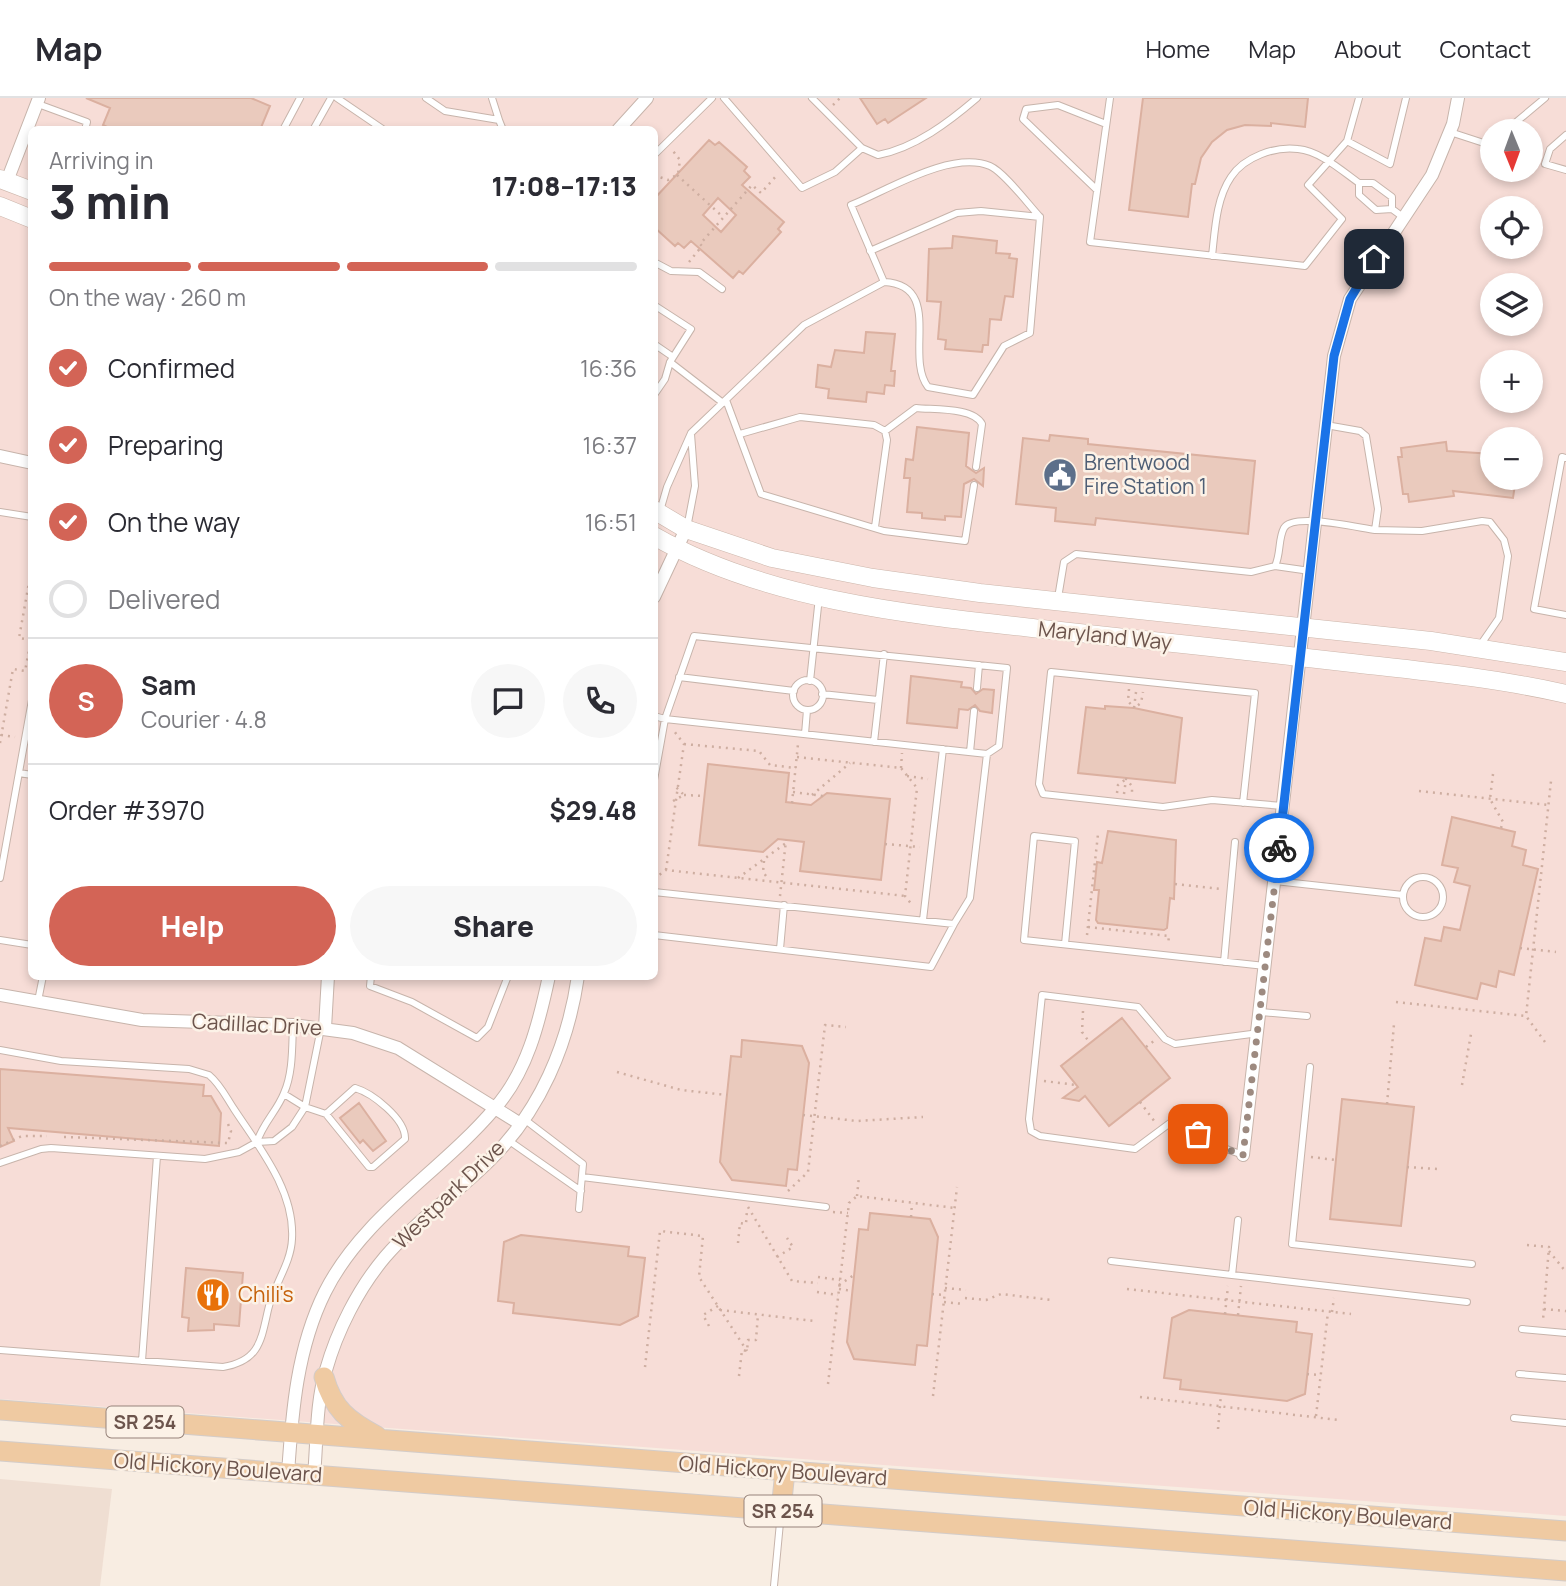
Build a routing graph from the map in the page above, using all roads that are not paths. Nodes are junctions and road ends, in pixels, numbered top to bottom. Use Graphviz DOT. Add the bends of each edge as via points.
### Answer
graph roads {
  1 [pos="300,98"];
  2 [pos="331,98"];
  3 [pos="337,98"];
  4 [pos="426,98"];
  5 [pos="492,98"];
  6 [pos="647,98"];
  7 [pos="712,98"];
  8 [pos="724,98"];
  9 [pos="812,98"];
  10 [pos="976,98"];
  11 [pos="1110,98"];
  12 [pos="1359,98"];
  13 [pos="1406,98"];
  14 [pos="1458,98"];
  15 [pos="1545,98"];
  16 [pos="38,101"];
  17 [pos="1520,119"];
  18 [pos="499,120"];
  19 [pos="1106,124"];
  20 [pos="86,126"];
  21 [pos="285,126"];
  22 [pos="315,126"];
  23 [pos="378,126"];
  24 [pos="501,126"];
  25 [pos="622,126"];
  26 [pos="1450,132"];
  27 [pos="1566,135"];
  28 [pos="1347,141"];
  29 [pos="1480,142"];
  30 [pos="862,148"];
  31 [pos="658,151"];
  32 [pos="1329,161"];
  33 [pos="1566,170"];
  34 [pos="1359,183"];
  35 [pos="2,186"];
  36 [pos="28,190"];
  37 [pos="1097,190"];
  38 [pos="0,206"];
  39 [pos="1392,209"];
  40 [pos="28,217"];
  41 [pos="1040,217"];
  42 [pos="1403,217"];
  43 [pos="870,250"];
  44 [pos="1212,256"];
  45 [pos="658,265"];
  46 [pos="884,282"];
  47 [pos="722,289"];
  48 [pos="658,308"];
  49 [pos="658,348"];
  50 [pos="671,359"];
  51 [pos="658,389"];
  52 [pos="724,401"];
  53 [pos="1326,425"];
  54 [pos="885,431"];
  55 [pos="691,433"];
  56 [pos="740,434"];
  57 [pos="0,456"];
  58 [pos="1566,458"];
  59 [pos="28,462"];
  60 [pos="976,467"];
  61 [pos="974,485"];
  62 [pos="658,511"];
  63 [pos="0,512"];
  64 [pos="28,516"];
  65 [pos="658,517"];
  66 [pos="1315,521"];
  67 [pos="875,527"];
  68 [pos="686,529"];
  69 [pos="1375,530"];
  70 [pos="658,538"];
  71 [pos="676,548"];
  72 [pos="1275,566"];
  73 [pos="1310,571"];
  74 [pos="658,588"];
  75 [pos="819,595"];
  76 [pos="1058,600"];
  77 [pos="1566,613"];
  78 [pos="1303,627"];
  79 [pos="1028,628"];
  80 [pos="814,647"];
  81 [pos="1478,648"];
  82 [pos="884,654"];
  83 [pos="1300,657"];
  84 [pos="1566,662"];
  85 [pos="979,665"];
  86 [pos="679,677"];
  87 [pos="810,681"];
  88 [pos="977,688"];
  89 [pos="794,691"];
  90 [pos="822,694"];
  91 [pos="1566,694"];
  92 [pos="878,700"];
  93 [pos="807,710"];
  94 [pos="974,711"];
  95 [pos="658,717"];
  96 [pos="665,719"];
  97 [pos="28,722"];
  98 [pos="802,734"];
  99 [pos="873,742"];
  100 [pos="943,749"];
  101 [pos="970,752"];
  102 [pos="986,754"];
  103 [pos="658,758"];
  104 [pos="19,773"];
  105 [pos="28,774"];
  106 [pos="1244,803"];
  107 [pos="1283,806"];
  108 [pos="1235,842"];
  109 [pos="0,878"];
  110 [pos="1275,881"];
  111 [pos="658,892"];
  112 [pos="1403,895"];
  113 [pos="782,905"];
  114 [pos="923,920"];
  115 [pos="954,925"];
  116 [pos="658,935"];
  117 [pos="0,940"];
  118 [pos="28,944"];
  119 [pos="1065,944"];
  120 [pos="780,949"];
  121 [pos="1224,962"];
  122 [pos="1265,966"];
  123 [pos="42,980"];
  124 [pos="328,980"];
  125 [pos="370,980"];
  126 [pos="506,980"];
  127 [pos="548,980"];
  128 [pos="577,980"];
  129 [pos="0,995"];
  130 [pos="38,1001"];
  131 [pos="1261,1012"];
  132 [pos="1307,1016"];
  133 [pos="293,1026"];
  134 [pos="323,1028"];
  135 [pos="1259,1033"];
  136 [pos="0,1051"];
  137 [pos="1310,1067"];
  138 [pos="284,1094"];
  139 [pos="304,1107"];
  140 [pos="497,1107"];
  141 [pos="326,1114"];
  142 [pos="521,1121"];
  143 [pos="506,1139"];
  144 [pos="257,1142"];
  145 [pos="1243,1155"];
  146 [pos="157,1156"];
  147 [pos="0,1163"];
  148 [pos="582,1177"];
  149 [pos="581,1191"];
  150 [pos="827,1206"];
  151 [pos="579,1209"];
  152 [pos="1238,1220"];
  153 [pos="1111,1261"];
  154 [pos="1472,1264"];
  155 [pos="1231,1275"];
  156 [pos="1467,1302"];
  157 [pos="1522,1329"];
  158 [pos="1566,1333"];
  159 [pos="0,1350"];
  160 [pos="142,1361"];
  161 [pos="1519,1374"];
  162 [pos="324,1377"];
  163 [pos="1566,1378"];
  164 [pos="0,1410"];
  165 [pos="1514,1418"];
  166 [pos="1566,1423"];
  167 [pos="291,1433"];
  168 [pos="317,1435"];
  169 [pos="384,1440"];
  170 [pos="0,1451"];
  171 [pos="785,1471"];
  172 [pos="288,1474"];
  173 [pos="314,1475"];
  174 [pos="781,1510"];
  175 [pos="1566,1531"];
  176 [pos="1566,1571"];
  177 [pos="774,1586"];
  1 -- 21 [label="lane"];
  2 -- 22 [label="lane"];
  3 -- 23 [label="lane"];
  4 -- 18 [label="lane" via="445,111"];
  5 -- 18 [label="lane"];
  6 -- 25 [label="street"];
  7 -- 31 [label="lane"];
  8 -- 30 [label="lane" via="802,188 835,172"];
  9 -- 30 [label="lane"];
  10 -- 30 [label="lane" via="898,150 878,155"];
  11 -- 19 [label="lane"];
  12 -- 28 [label="lane"];
  13 -- 28 [label="lane" via="1390,164"];
  14 -- 26 [label="street"];
  15 -- 17 [label="lane"];
  16 -- 20 [label="lane" via="88,122"];
  16 -- 35 [label="street"];
  18 -- 24 [label="lane"];
  19 -- 37 [label="lane"];
  19 -- 37 [label="lane" via="1058,105 1026,109 1023,119"];
  26 -- 29 [label="lane"];
  26 -- 42 [label="street" via="1432,175"];
  27 -- 33 [label="lane" via="1550,149 1545,164"];
  28 -- 32 [label="lane"];
  32 -- 34 [label="lane"];
  32 -- 44 [label="lane" via="1298,149 1255,155 1231,177 1217,212"];
  32 -- 44 [label="lane" via="1308,185 1342,219 1305,267"];
  34 -- 39 [label="lane" via="1373,183 1392,197"];
  34 -- 39 [label="lane" via="1359,195 1376,210"];
  35 -- 36 [label="main road"];
  37 -- 44 [label="lane" via="1090,242"];
  38 -- 40 [label="main road"];
  39 -- 42 [label="lane"];
  41 -- 43 [label="lane" via="957,213"];
  41 -- 43 [label="lane" via="994,167 950,163 851,205"];
  41 -- 46 [label="lane" via="1030,333 1004,346 973,395 928,387 919,355 915,300 900,284"];
  42 -- 53 [label="street" via="1350,299 1334,356"];
  43 -- 46 [label="lane"];
  45 -- 47 [label="lane" via="699,272"];
  46 -- 52 [label="lane" via="804,325"];
  48 -- 50 [label="lane" via="691,329"];
  49 -- 50 [label="lane"];
  50 -- 51 [label="lane"];
  50 -- 52 [label="lane"];
  52 -- 55 [label="lane"];
  52 -- 56 [label="lane"];
  53 -- 66 [label="street"];
  53 -- 69 [label="lane" via="1360,430 1366,436 1378,509"];
  54 -- 56 [label="lane" via="874,425 800,417"];
  54 -- 60 [label="lane" via="916,408 973,415 982,424"];
  54 -- 67 [label="lane"];
  55 -- 62 [label="lane"];
  55 -- 68 [label="lane" via="695,486"];
  56 -- 67 [label="lane" via="761,494"];
  57 -- 59 [label="street"];
  58 -- 77 [label="lane" via="1562,457 1534,609"];
  61 -- 67 [label="lane" via="965,541"];
  63 -- 64 [label="lane"];
  65 -- 68 [label="main road, Maryland Way"];
  66 -- 69 [label="lane"];
  66 -- 72 [label="lane" via="1293,521 1284,528"];
  66 -- 73 [label="street"];
  68 -- 71 [label="street"];
  68 -- 76 [label="main road, Maryland Way" via="785,561 887,580"];
  69 -- 81 [label="lane" via="1422,531 1482,521 1496,528 1507,547 1503,594 1499,618"];
  70 -- 71 [label="main road, Maryland Way"];
  71 -- 74 [label="street"];
  71 -- 75 [label="main road, Maryland Way" via="767,582"];
  72 -- 73 [label="lane"];
  72 -- 76 [label="lane" via="1251,572 1076,554 1064,562"];
  73 -- 78 [label="street"];
  75 -- 79 [label="main road, Maryland Way" via="870,607"];
  75 -- 80 [label="lane"];
  76 -- 78 [label="main road, Maryland Way"];
  76 -- 79 [label="main road"];
  78 -- 81 [label="main road, Maryland Way"];
  78 -- 83 [label="street"];
  79 -- 83 [label="main road, Maryland Way"];
  80 -- 82 [label="lane"];
  80 -- 86 [label="lane" via="694,636"];
  80 -- 87 [label="lane"];
  81 -- 84 [label="main road, Maryland Way"];
  82 -- 85 [label="lane"];
  82 -- 92 [label="lane"];
  83 -- 91 [label="main road, Maryland Way" via="1456,675"];
  83 -- 107 [label="street"];
  85 -- 88 [label="lane"];
  85 -- 102 [label="lane" via="1007,668 999,746"];
  86 -- 89 [label="lane"];
  86 -- 96 [label="lane"];
  87 -- 89 [label="lane"];
  87 -- 90 [label="lane"];
  89 -- 93 [label="lane" via="795,702"];
  90 -- 92 [label="lane"];
  90 -- 93 [label="lane" via="818,706"];
  92 -- 99 [label="lane"];
  93 -- 98 [label="lane"];
  94 -- 101 [label="lane"];
  95 -- 96 [label="lane"];
  96 -- 98 [label="lane"];
  96 -- 103 [label="lane"];
  97 -- 104 [label="lane"];
  98 -- 99 [label="lane"];
  99 -- 100 [label="lane"];
  100 -- 101 [label="lane"];
  100 -- 114 [label="lane"];
  101 -- 102 [label="lane"];
  102 -- 115 [label="lane" via="970,898"];
  104 -- 105 [label="lane"];
  104 -- 109 [label="lane"];
  106 -- 106 [label="lane" via="1212,800 1163,807 1043,794 1038,784 1051,672 1255,693"];
  106 -- 107 [label="lane"];
  107 -- 110 [label="street"];
  108 -- 121 [label="lane"];
  110 -- 112 [label="lane"];
  110 -- 122 [label="street"];
  111 -- 113 [label="lane"];
  112 -- 112 [label="lane" via="1407,909 1421,917 1436,912 1442,902 1440,887 1429,878 1412,880"];
  113 -- 114 [label="lane"];
  113 -- 120 [label="lane"];
  114 -- 115 [label="lane"];
  115 -- 120 [label="lane" via="930,967"];
  116 -- 120 [label="lane"];
  117 -- 118 [label="lane"];
  119 -- 119 [label="lane" via="1024,940 1034,836 1075,841"];
  119 -- 121 [label="lane"];
  121 -- 122 [label="lane"];
  122 -- 131 [label="street"];
  123 -- 130 [label="lane"];
  124 -- 134 [label="street"];
  125 -- 126 [label="lane" via="370,986 412,1002 477,1038 488,1027"];
  127 -- 140 [label="street, Westpark Drive" via="539,1026"];
  128 -- 142 [label="street, Westpark Drive" via="564,1040 541,1095"];
  129 -- 130 [label="street, Cadillac Drive"];
  130 -- 133 [label="street, Cadillac Drive" via="142,1020"];
  131 -- 132 [label="lane"];
  131 -- 135 [label="street"];
  133 -- 134 [label="street, Cadillac Drive"];
  133 -- 138 [label="lane"];
  134 -- 139 [label="lane"];
  134 -- 140 [label="street, Cadillac Drive" via="384,1042"];
  135 -- 145 [label="street"];
  135 -- 145 [label="lane" via="1175,1044 1165,1039 1138,1007 1042,995 1029,1126 1040,1136 1135,1149 1170,1124 1181,1123 1210,1143"];
  136 -- 144 [label="lane" via="61,1061 200,1071 215,1080"];
  137 -- 154 [label="lane" via="1292,1244"];
  138 -- 139 [label="lane"];
  138 -- 144 [label="lane" via="263,1124"];
  139 -- 141 [label="lane"];
  139 -- 144 [label="lane" via="283,1135"];
  140 -- 142 [label="street, Cadillac Drive"];
  140 -- 167 [label="street, Westpark Drive" via="354,1246 325,1291 304,1347"];
  141 -- 141 [label="lane" via="369,1167 405,1139 404,1127 368,1093 355,1088"];
  142 -- 143 [label="street, Westpark Drive"];
  142 -- 148 [label="lane" via="583,1164"];
  143 -- 149 [label="lane"];
  143 -- 162 [label="street, Westpark Drive" via="492,1159 384,1258 339,1335"];
  144 -- 146 [label="lane" via="239,1152 205,1159"];
  144 -- 160 [label="lane" via="285,1195 293,1237 272,1294 262,1341 245,1359 223,1367"];
  146 -- 147 [label="lane" via="41,1149"];
  146 -- 160 [label="lane"];
  148 -- 149 [label="lane"];
  148 -- 150 [label="lane"];
  149 -- 151 [label="lane"];
  152 -- 155 [label="lane"];
  153 -- 155 [label="lane"];
  155 -- 156 [label="lane"];
  157 -- 158 [label="lane"];
  159 -- 160 [label="lane"];
  161 -- 163 [label="lane"];
  162 -- 168 [label="street, Westpark Drive"];
  162 -- 169 [label="main road" via="337,1409 349,1422"];
  164 -- 167 [label="main road, Old Hickory Boulevard / SR 254"];
  165 -- 166 [label="lane"];
  167 -- 168 [label="main road, Old Hickory Boulevard / SR 254"];
  167 -- 172 [label="street, Westpark Drive"];
  168 -- 169 [label="main road, Old Hickory Boulevard / SR 254"];
  168 -- 173 [label="street, Westpark Drive"];
  169 -- 171 [label="main road, Old Hickory Boulevard / SR 254"];
  170 -- 172 [label="main road, Old Hickory Boulevard / SR 254"];
  171 -- 174 [label="main road"];
  171 -- 175 [label="main road, Old Hickory Boulevard / SR 254"];
  172 -- 173 [label="main road, Old Hickory Boulevard / SR 254"];
  173 -- 174 [label="main road, Old Hickory Boulevard / SR 254"];
  174 -- 176 [label="main road, Old Hickory Boulevard / SR 254"];
  174 -- 177 [label="lane"];
}
